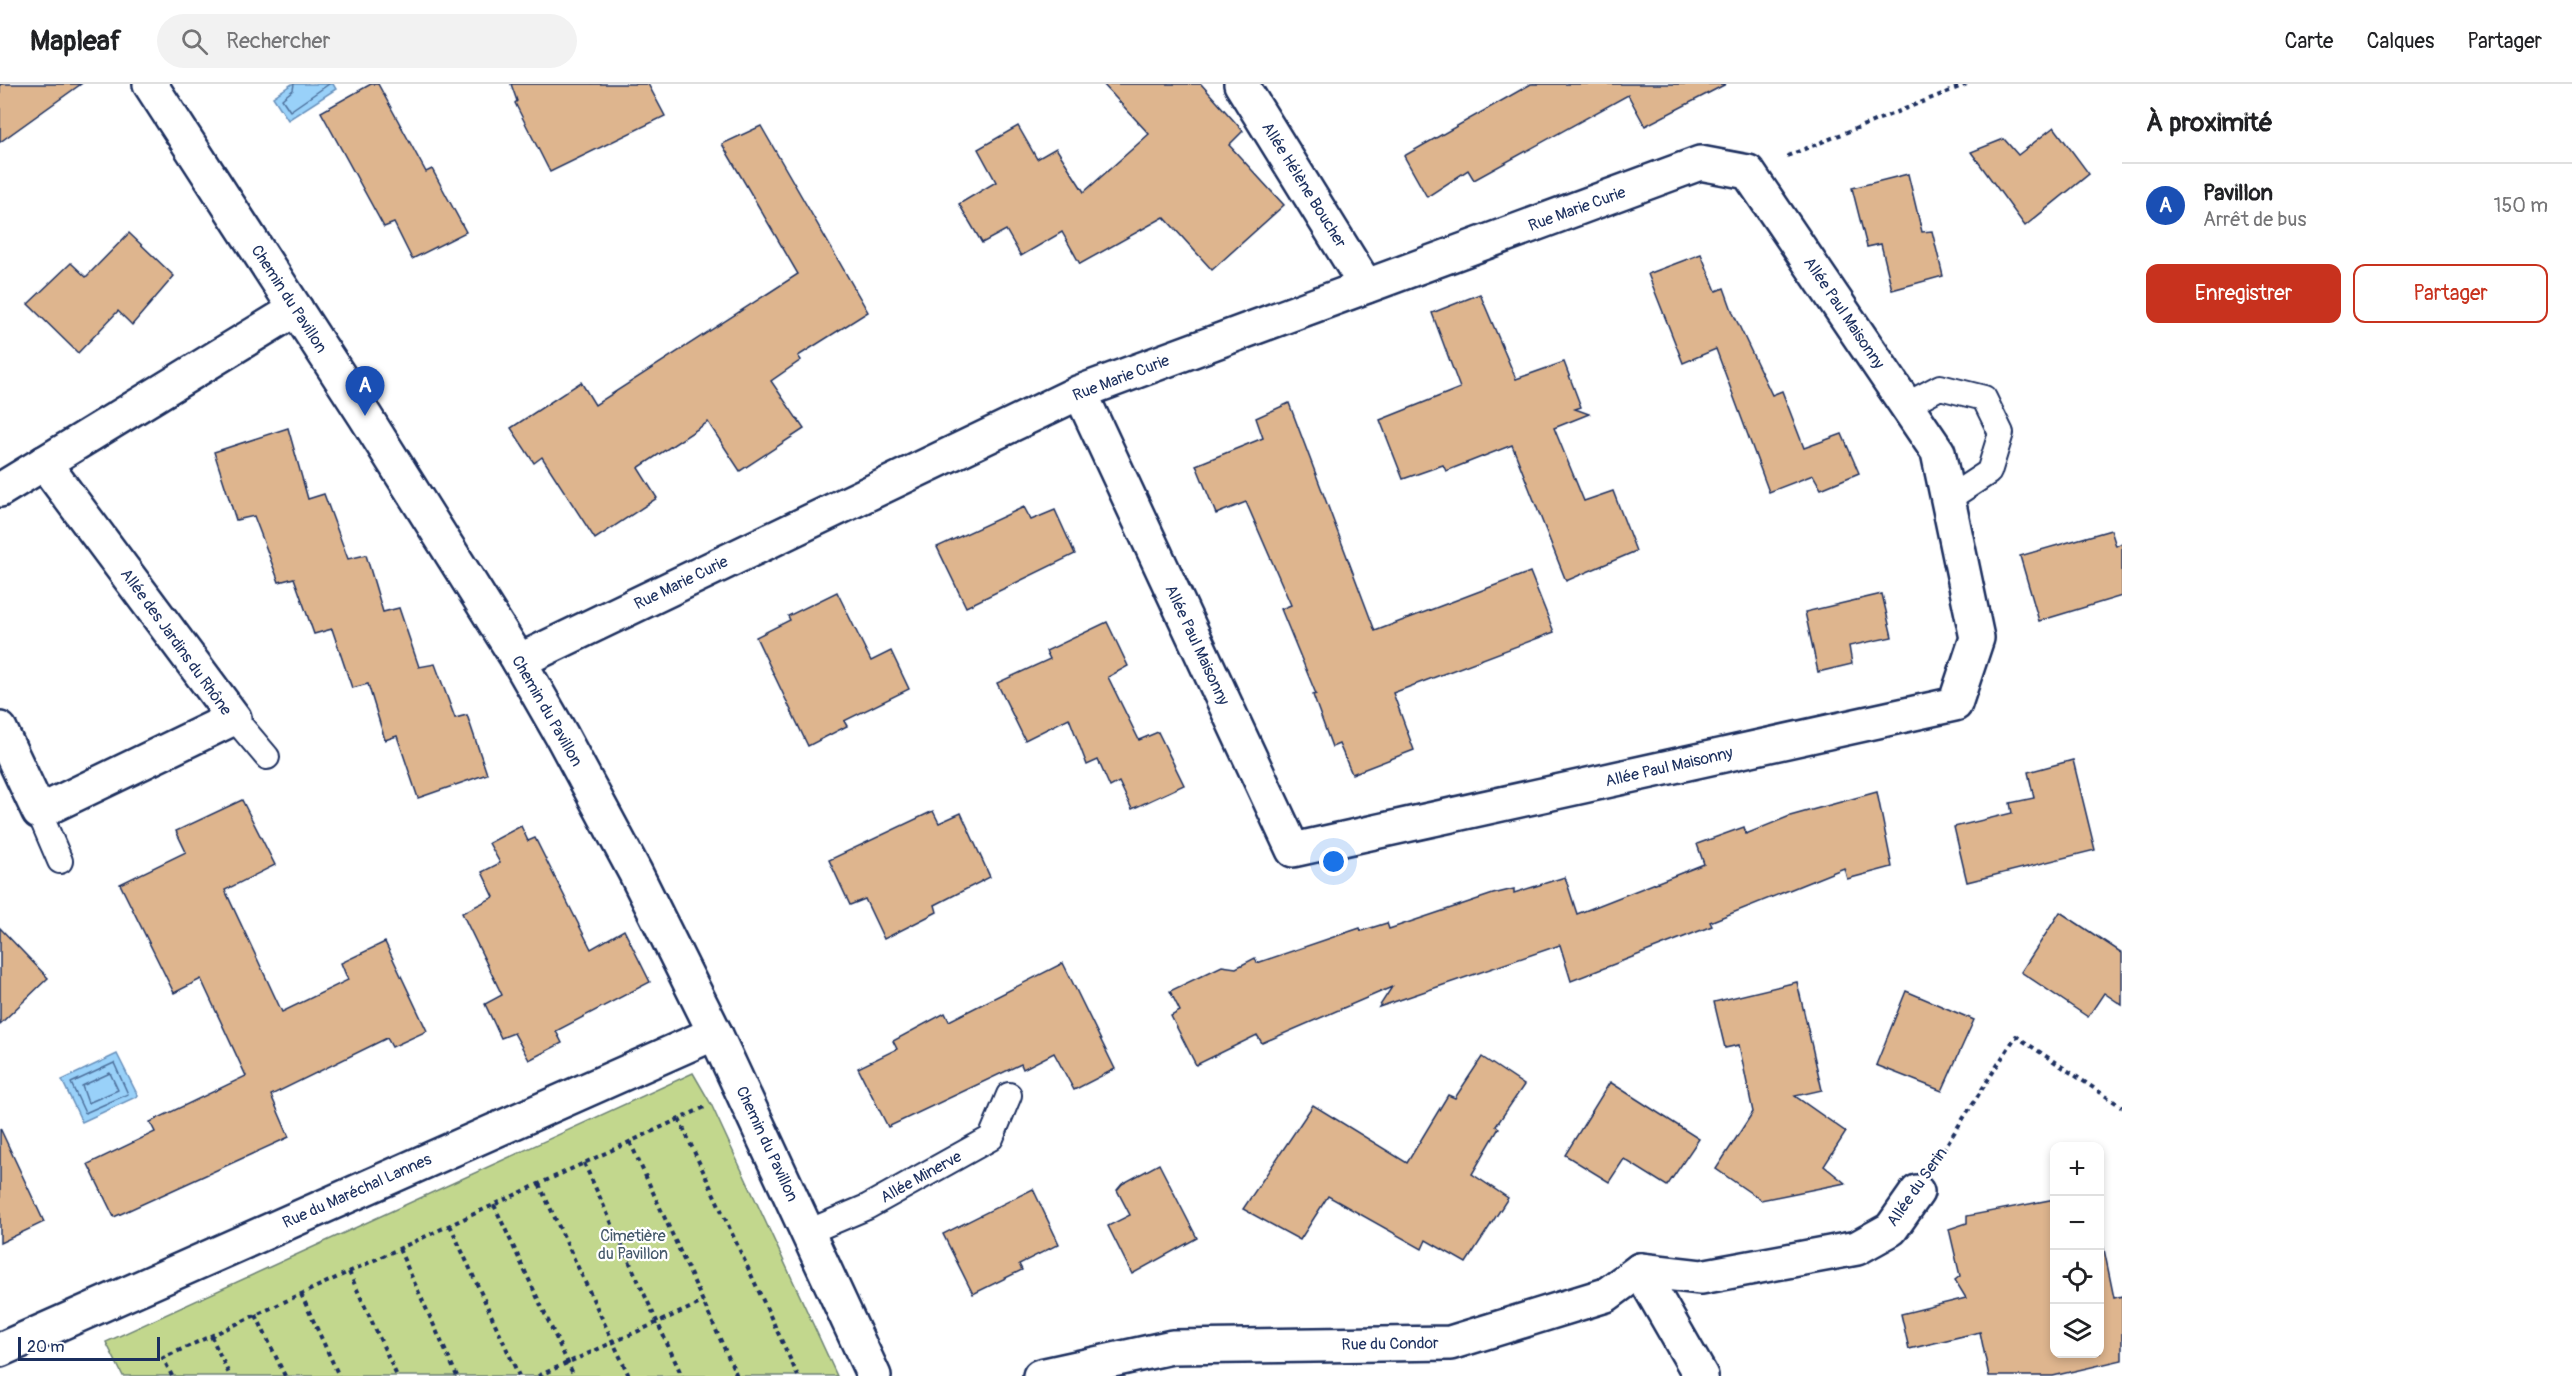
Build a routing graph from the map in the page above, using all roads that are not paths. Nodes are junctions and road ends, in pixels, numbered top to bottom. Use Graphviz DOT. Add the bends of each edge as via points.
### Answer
graph roads {
  1 [pos="150,84"];
  2 [pos="1241,84"];
  3 [pos="1748,172"];
  4 [pos="1366,286"];
  5 [pos="296,309"];
  6 [pos="1080,392"];
  7 [pos="1906,405"];
  8 [pos="44,464"];
  9 [pos="0,490"];
  10 [pos="1948,499"];
  11 [pos="519,661"];
  12 [pos="234,718"];
  13 [pos="0,729"];
  14 [pos="267,757"];
  15 [pos="39,812"];
  16 [pos="60,861"];
  17 [pos="715,1033"];
  18 [pos="1009,1095"];
  19 [pos="1917,1192"];
  20 [pos="808,1232"];
  21 [pos="1640,1270"];
  22 [pos="0,1350"];
  23 [pos="874,1376"];
  24 [pos="1041,1376"];
  25 [pos="1701,1376"];
  1 -- 5 [label="street, Chemin du Pavillon"];
  2 -- 4 [label="street, Allée Hélène Boucher"];
  3 -- 4 [label="street, Rue Marie Curie" via="1700,163"];
  3 -- 7 [label="street, Allée Paul Maisonny"];
  4 -- 6 [label="street, Rue Marie Curie"];
  5 -- 8 [label="street"];
  5 -- 11 [label="street, Chemin du Pavillon"];
  6 -- 10 [label="street, Allée Paul Maisonny" via="1293,850 1954,704 1977,638"];
  6 -- 11 [label="street, Rue Marie Curie"];
  7 -- 10 [label="street, Allée Paul Maisonny" via="1938,452"];
  7 -- 10 [label="lane" via="1940,387 1984,398 2001,433 1989,472"];
  8 -- 9 [label="street"];
  8 -- 12 [label="street, Allée des Jardins du Rhône"];
  11 -- 17 [label="street, Chemin du Pavillon" via="635,872"];
  12 -- 14 [label="lane"];
  12 -- 15 [label="street, Allée des Jardins du Rhône"];
  13 -- 15 [label="street"];
  15 -- 16 [label="lane"];
  17 -- 20 [label="street, Chemin du Pavillon"];
  17 -- 22 [label="street, Rue du Maréchal Lannes"];
  18 -- 20 [label="lane, Allée Minerve" via="991,1138 867,1207"];
  19 -- 21 [label="street, Allée du Serin" via="1891,1228 1857,1248 1701,1277"];
  20 -- 23 [label="street, Chemin du Pavillon"];
  21 -- 24 [label="street, Rue du Condor" via="1606,1295 1450,1343 1172,1347"];
  21 -- 25 [label="street"];
}
